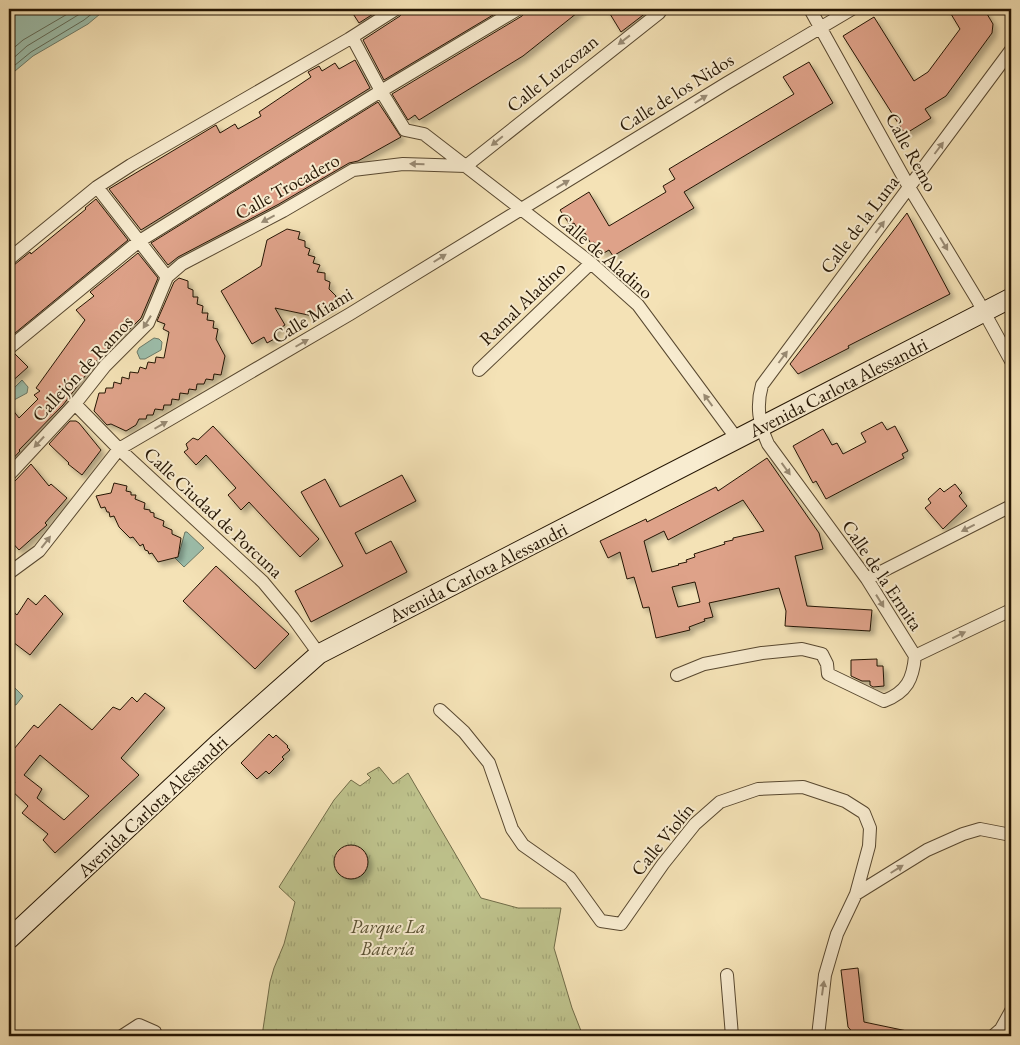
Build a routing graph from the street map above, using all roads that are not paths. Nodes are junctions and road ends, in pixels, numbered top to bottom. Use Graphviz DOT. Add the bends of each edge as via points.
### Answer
graph roads {
  1 [pos="396,9"];
  2 [pos="518,9"];
  3 [pos="662,9"];
  4 [pos="810,9"];
  5 [pos="852,9"];
  6 [pos="821,28"];
  7 [pos="352,37"];
  8 [pos="1011,50"];
  9 [pos="380,91"];
  10 [pos="466,166"];
  11 [pos="910,187"];
  12 [pos="97,188"];
  13 [pos="521,209"];
  14 [pos="138,242"];
  15 [pos="9,259"];
  16 [pos="590,263"];
  17 [pos="167,277"];
  18 [pos="1011,298"];
  19 [pos="984,312"];
  20 [pos="9,348"];
  21 [pos="1011,362"];
  22 [pos="479,370"];
  23 [pos="75,404"];
  24 [pos="760,427"];
  25 [pos="737,439"];
  26 [pos="119,449"];
  27 [pos="9,475"];
  28 [pos="1011,506"];
  29 [pos="9,573"];
  30 [pos="866,579"];
  31 [pos="1011,610"];
  32 [pos="319,654"];
  33 [pos="915,656"];
  34 [pos="678,675"];
  35 [pos="440,710"];
  36 [pos="1011,835"];
  37 [pos="856,894"];
  38 [pos="9,939"];
  39 [pos="727,975"];
  40 [pos="1011,1011"];
  41 [pos="122,1036"];
  42 [pos="156,1036"];
  43 [pos="732,1036"];
  44 [pos="818,1036"];
  45 [pos="993,1036"];
  1 -- 7 [label="street"];
  2 -- 9 [label="street"];
  3 -- 10 [label="street, Calle Luzcozan, one-way"];
  4 -- 6 [label="street, Calle Remo"];
  5 -- 6 [label="street, Calle de los Nidos"];
  6 -- 11 [label="street, Calle Remo"];
  13 -- 6 [label="street, Calle de los Nidos, one-way"];
  7 -- 9 [label="street, Calle de Aladino"];
  7 -- 12 [label="street"];
  11 -- 8 [label="street, Calle de la Luna, one-way"];
  9 -- 10 [label="street, Calle de Aladino" via="405,130 424,134"];
  9 -- 14 [label="street"];
  10 -- 13 [label="street, Calle de Aladino"];
  10 -- 17 [label="street, Calle Trocadero, one-way" via="403,164 353,170 182,264"];
  11 -- 19 [label="street, Calle Remo, one-way"];
  24 -- 11 [label="street, Calle de la Luna, one-way" via="758,398 762,385"];
  12 -- 14 [label="street"];
  12 -- 15 [label="street"];
  13 -- 16 [label="street, Calle de Aladino"];
  26 -- 13 [label="street, Calle Miami, one-way"];
  14 -- 17 [label="street"];
  14 -- 20 [label="street"];
  16 -- 22 [label="street, Ramal Aladino"];
  25 -- 16 [label="street, Calle de Aladino, one-way" via="638,305"];
  17 -- 23 [label="street, Callejón de Ramos, one-way" via="148,323 105,366"];
  18 -- 19 [label="main road, Avenida Carlota Alessandri"];
  19 -- 21 [label="street, Calle Remo"];
  19 -- 24 [label="main road, Avenida Carlota Alessandri"];
  23 -- 26 [label="street, Calle Ciudad de Porcuna"];
  23 -- 27 [label="street, Callejón de Ramos, one-way"];
  24 -- 25 [label="main road, Avenida Carlota Alessandri"];
  24 -- 30 [label="street, Calle de la Ermita, one-way" via="768,444"];
  25 -- 32 [label="main road, Avenida Carlota Alessandri"];
  29 -- 26 [label="street, one-way" via="39,552"];
  26 -- 32 [label="street, Calle Ciudad de Porcuna" via="263,582"];
  28 -- 30 [label="street, one-way"];
  30 -- 33 [label="street, Calle de la Ermita, one-way"];
  33 -- 31 [label="street, Calle de la Ermita, one-way"];
  32 -- 38 [label="main road, Avenida Carlota Alessandri"];
  33 -- 34 [label="street" via="910,682 896,696 884,701 828,674 822,654 802,649 704,664"];
  35 -- 37 [label="street, Calle Violín" via="464,732 489,763 512,829 523,845 570,878 601,921 622,924 662,864 695,824 720,802 758,789 803,787 845,801 864,813 870,828 869,846"];
  37 -- 36 [label="street, one-way" via="927,850 963,834 980,829"];
  44 -- 37 [label="street, one-way" via="825,975 837,934"];
  39 -- 43 [label="street"];
  40 -- 45 [label="street"];
  41 -- 42 [label="street" via="139,1025 155,1032"];
}
